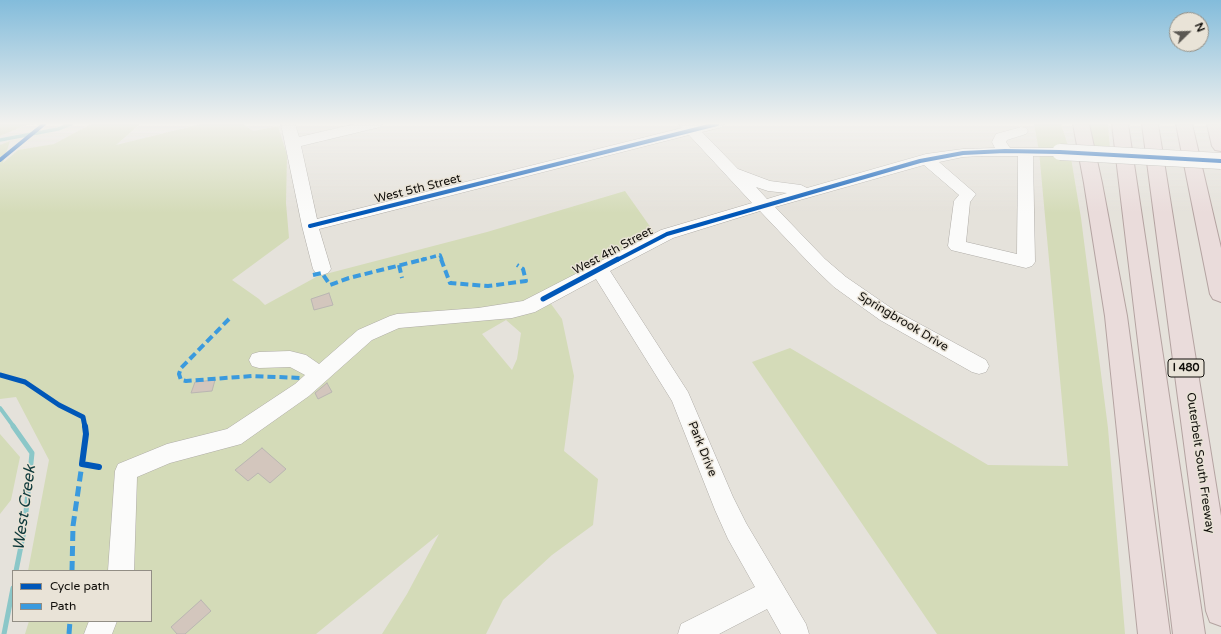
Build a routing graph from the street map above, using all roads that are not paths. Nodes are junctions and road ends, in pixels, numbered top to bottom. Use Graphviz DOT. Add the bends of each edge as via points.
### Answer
graph roads {
  1 [pos="295,154"];
  2 [pos="587,154"];
  3 [pos="715,154"];
  4 [pos="959,154"];
  5 [pos="1025,154"];
  6 [pos="1087,154"];
  7 [pos="1088,154"];
  8 [pos="1124,154"];
  9 [pos="1154,154"];
  10 [pos="1190,154"];
  11 [pos="926,159"];
  12 [pos="1221,161"];
  13 [pos="727,166"];
  14 [pos="822,188"];
  15 [pos="764,205"];
  16 [pos="310,226"];
  17 [pos="322,269"];
  18 [pos="599,269"];
  19 [pos="1221,294"];
  20 [pos="259,360"];
  21 [pos="979,366"];
  22 [pos="320,375"];
  23 [pos="121,570"];
  24 [pos="772,593"];
  25 [pos="1221,611"];
  26 [pos="103,622"];
  27 [pos="97,634"];
  28 [pos="691,634"];
  29 [pos="796,634"];
  30 [pos="1154,634"];
  31 [pos="1189,634"];
  1 -- 16 [label="street"];
  2 -- 16 [label="street, West 5th Street"];
  3 -- 13 [label="street"];
  4 -- 11 [label="street"];
  5 -- 11 [label="street" via="1026,262 957,246 962,201 968,194"];
  6 -- 30 [label="highway" via="1116,316"];
  7 -- 12 [label="street, bridge"];
  8 -- 31 [label="highway"];
  9 -- 25 [label="highway, Outerbelt South Freeway / I 480"];
  10 -- 19 [label="highway"];
  11 -- 14 [label="street"];
  13 -- 14 [label="street" via="752,181 768,186 805,190"];
  13 -- 15 [label="street, Springbrook Drive"];
  14 -- 15 [label="street, West 4th Street"];
  15 -- 18 [label="street, West 4th Street" via="667,234"];
  15 -- 21 [label="street, Springbrook Drive" via="840,282 887,315"];
  16 -- 17 [label="street"];
  18 -- 22 [label="street, West 4th Street" via="528,307 512,311 397,320 364,335"];
  18 -- 24 [label="street, Park Drive" via="681,398 736,531"];
  20 -- 22 [label="street" via="299,361"];
  22 -- 23 [label="street, West 4th Street" via="234,437 168,454 126,471"];
  24 -- 28 [label="street"];
  24 -- 29 [label="street, Park Drive"];
  26 -- 27 [label="street"];
}
